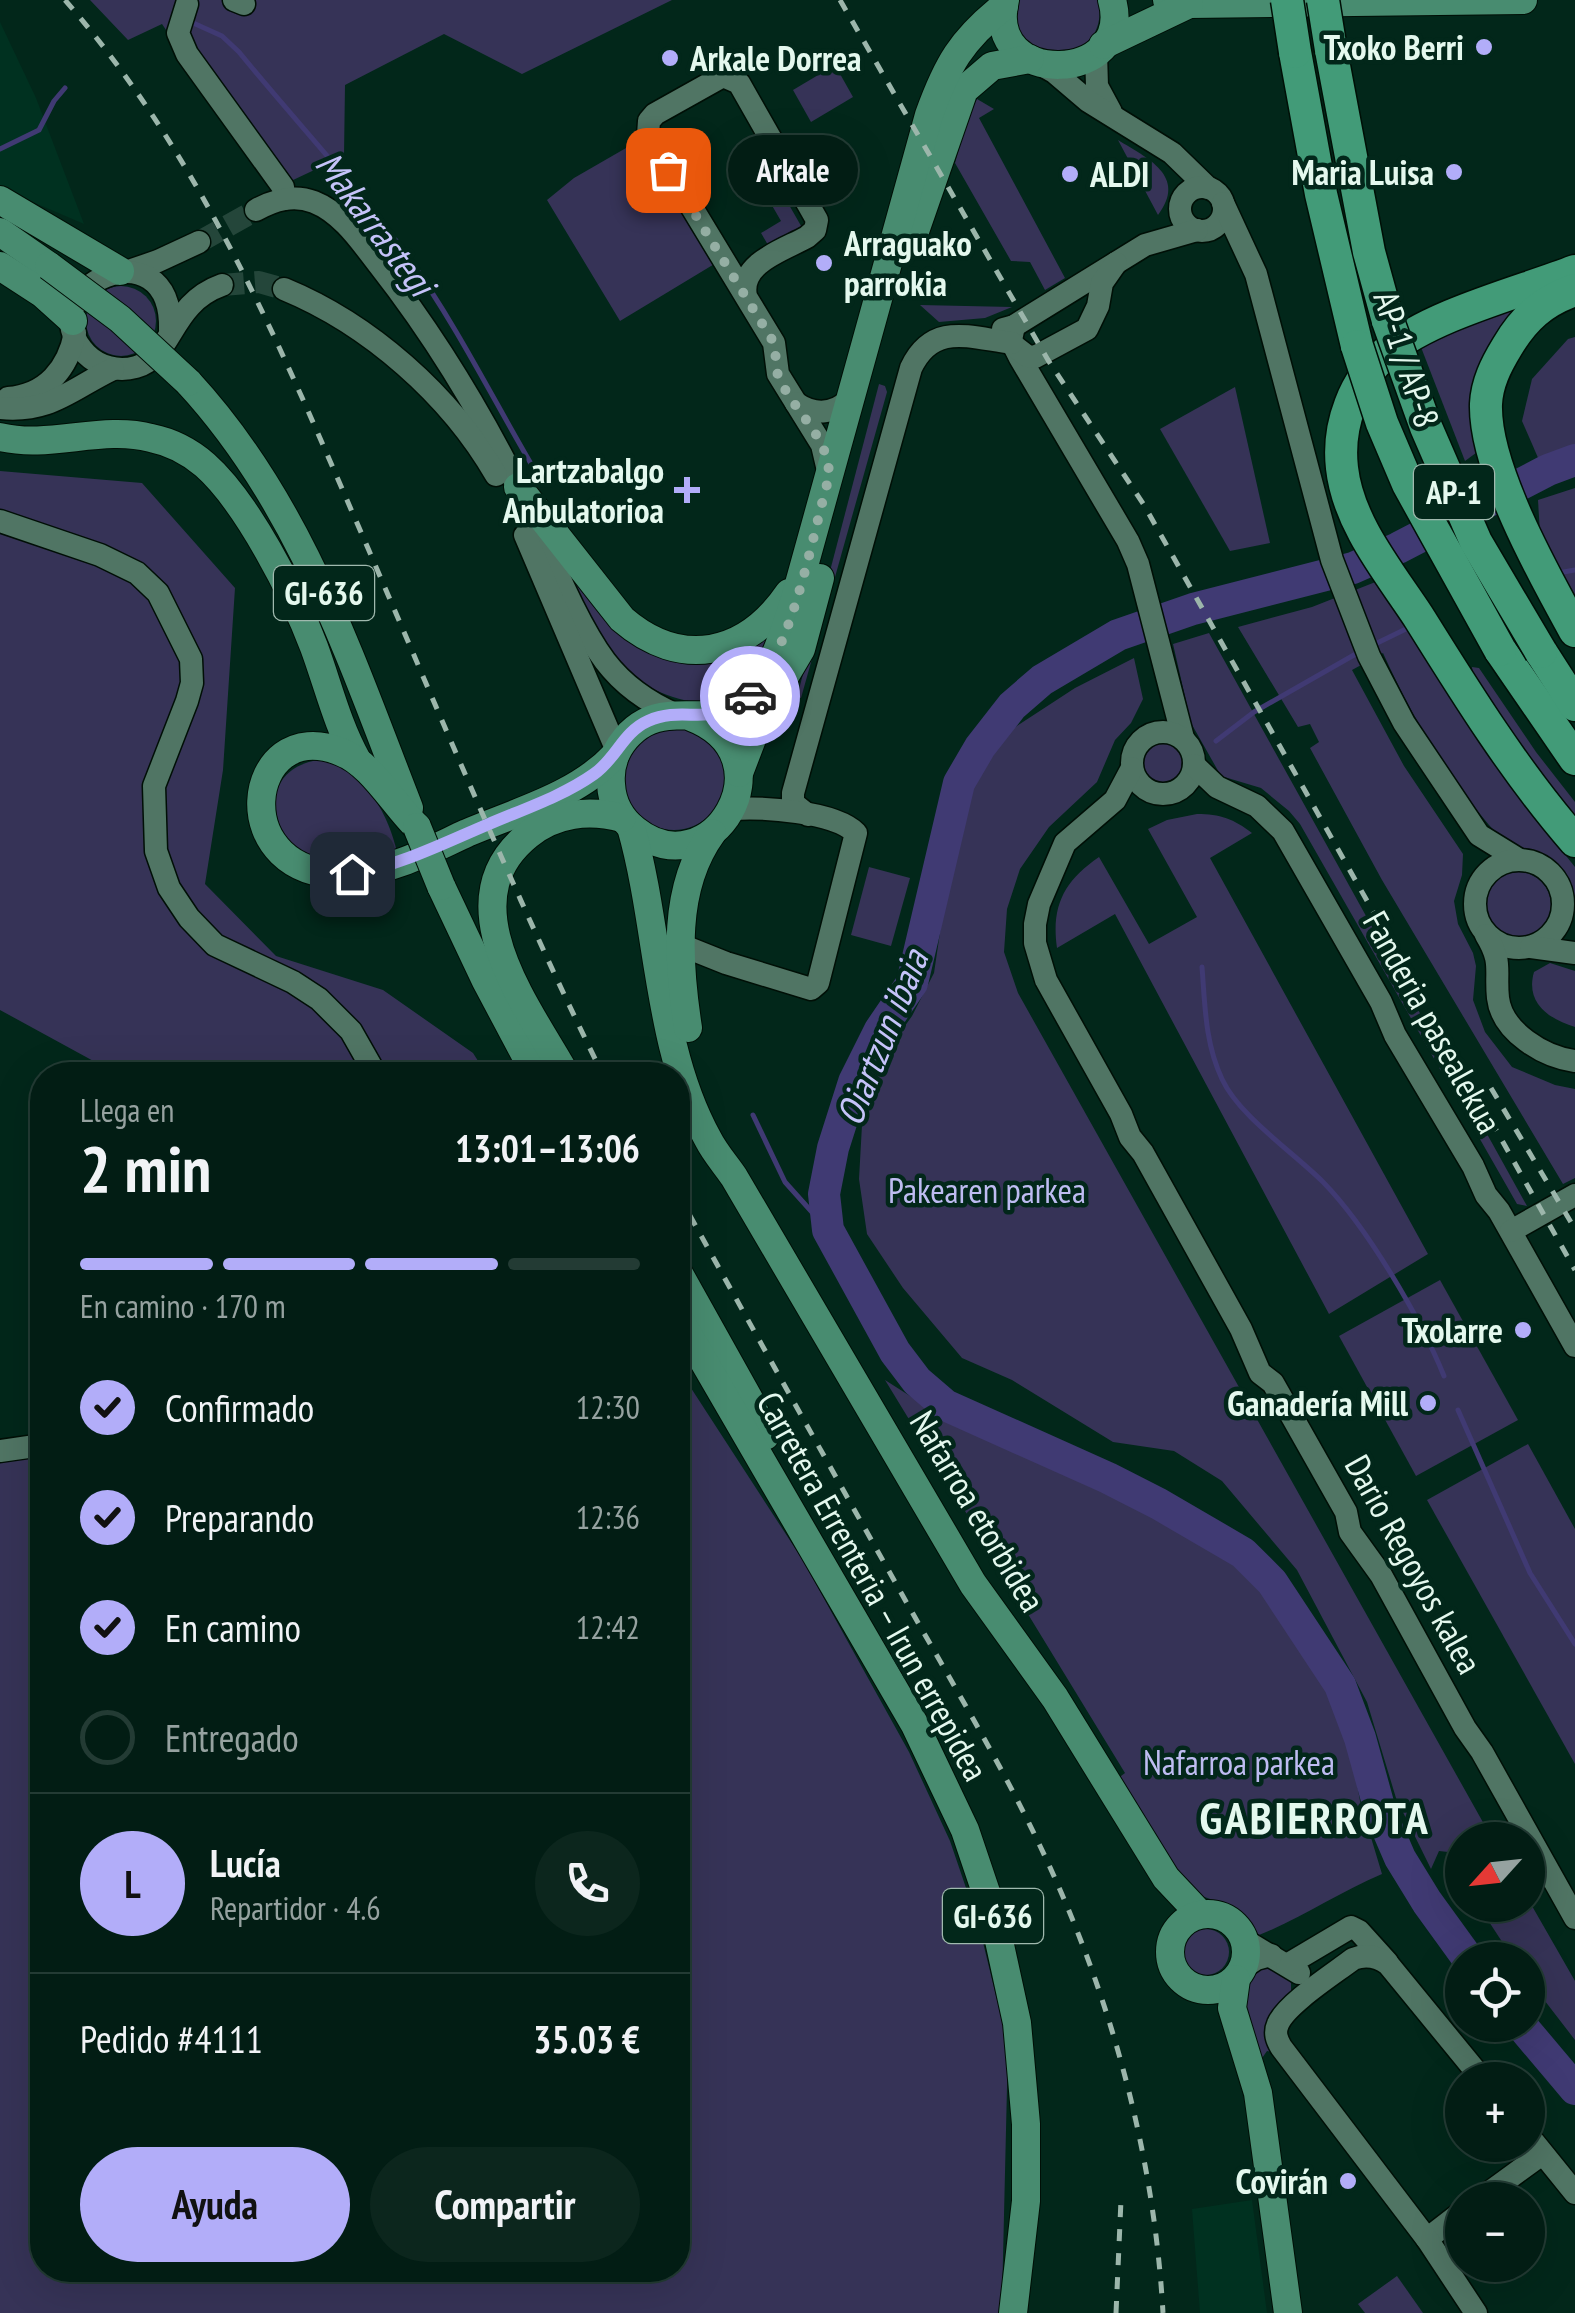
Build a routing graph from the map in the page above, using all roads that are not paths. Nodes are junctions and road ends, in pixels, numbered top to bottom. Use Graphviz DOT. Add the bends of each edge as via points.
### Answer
graph roads {
  1 [pos="1112,0"];
  2 [pos="1287,0"];
  3 [pos="1323,0"];
  4 [pos="1523,0"];
  5 [pos="1178,2"];
  6 [pos="1004,3"];
  7 [pos="185,10"];
  8 [pos="1100,49"];
  9 [pos="1034,61"];
  10 [pos="1113,115"];
  11 [pos="1183,164"];
  12 [pos="1216,196"];
  13 [pos="284,198"];
  14 [pos="0,200"];
  15 [pos="1182,203"];
  16 [pos="256,210"];
  17 [pos="1204,230"];
  18 [pos="0,232"];
  19 [pos="199,242"];
  20 [pos="1243,242"];
  21 [pos="1145,245"];
  22 [pos="1116,263"];
  23 [pos="0,266"];
  24 [pos="124,271"];
  25 [pos="1574,278"];
  26 [pos="222,285"];
  27 [pos="284,288"];
  28 [pos="746,296"];
  29 [pos="1063,296"];
  30 [pos="1575,314"];
  31 [pos="1090,322"];
  32 [pos="74,327"];
  33 [pos="170,330"];
  34 [pos="1013,338"];
  35 [pos="1047,353"];
  36 [pos="113,368"];
  37 [pos="1488,390"];
  38 [pos="1040,392"];
  39 [pos="0,398"];
  40 [pos="851,398"];
  41 [pos="796,404"];
  42 [pos="0,408"];
  43 [pos="0,437"];
  44 [pos="829,477"];
  45 [pos="518,487"];
  46 [pos="0,520"];
  47 [pos="806,560"];
  48 [pos="1575,631"];
  49 [pos="1165,678"];
  50 [pos="1575,705"];
  51 [pos="684,716"];
  52 [pos="1150,734"];
  53 [pos="1183,738"];
  54 [pos="616,753"];
  55 [pos="357,760"];
  56 [pos="1575,760"];
  57 [pos="1194,765"];
  58 [pos="1132,768"];
  59 [pos="739,773"];
  60 [pos="732,809"];
  61 [pos="808,815"];
  62 [pos="627,822"];
  63 [pos="417,827"];
  64 [pos="712,833"];
  65 [pos="1479,835"];
  66 [pos="1575,841"];
  67 [pos="1518,859"];
  68 [pos="1483,878"];
  69 [pos="1564,906"];
  70 [pos="1485,932"];
  71 [pos="1575,940"];
  72 [pos="681,945"];
  73 [pos="1526,948"];
  74 [pos="1575,953"];
  75 [pos="1500,978"];
  76 [pos="1575,1061"];
  77 [pos="368,1062"];
  78 [pos="529,1062"];
  79 [pos="559,1062"];
  80 [pos="678,1062"];
  81 [pos="690,1093"];
  82 [pos="734,1177"];
  83 [pos="1575,1195"];
  84 [pos="1510,1230"];
  85 [pos="690,1293"];
  86 [pos="690,1337"];
  87 [pos="1575,1346"];
  88 [pos="30,1447"];
  89 [pos="0,1451"];
  90 [pos="818,1556"];
  91 [pos="1575,1918"];
  92 [pos="1189,1921"];
  93 [pos="1279,1960"];
  94 [pos="1242,1962"];
  95 [pos="1388,1964"];
  96 [pos="1332,1976"];
  97 [pos="1206,1990"];
  98 [pos="1290,2009"];
  99 [pos="1235,2020"];
  100 [pos="1467,2062"];
  101 [pos="1545,2157"];
  102 [pos="1518,2162"];
  103 [pos="1497,2182"];
  104 [pos="1575,2193"];
  105 [pos="1445,2225"];
  106 [pos="1427,2239"];
  107 [pos="1014,2313"];
  108 [pos="1288,2313"];
  109 [pos="1476,2313"];
  1 -- 8 [label="main road" via="1114,21"];
  2 -- 56 [label="highway, AP-1 / AP-8 / AP-1, bridge" via="1321,194 1382,423 1408,484 1500,650"];
  3 -- 50 [label="highway, AP-1 / AP-8 / AP-1, bridge" via="1365,235 1388,321 1476,542"];
  4 -- 5 [label="main road"];
  5 -- 8 [label="main road"];
  6 -- 9 [label="main road" via="1012,42"];
  6 -- 40 [label="main road" via="959,47 943,75"];
  7 -- 13 [label="street" via="191,61 283,187"];
  8 -- 9 [label="main road" via="1074,64"];
  8 -- 10 [label="street" via="1097,86"];
  9 -- 10 [label="street"];
  9 -- 59 [label="main road" via="1004,61 981,72 958,102 916,225 805,637"];
  10 -- 11 [label="street"];
  11 -- 12 [label="street"];
  11 -- 15 [label="street"];
  12 -- 15 [label="street" via="1194,189"];
  12 -- 17 [label="street" via="1223,215"];
  12 -- 20 [label="street"];
  13 -- 16 [label="street"];
  13 -- 45 [label="street" via="316,202 349,228 402,293"];
  14 -- 24 [label="main road"];
  15 -- 17 [label="street" via="1186,224"];
  15 -- 21 [label="street"];
  17 -- 20 [label="street"];
  17 -- 21 [label="street"];
  18 -- 63 [label="main road, GI-636, bridge" via="120,319 188,382 239,442 329,604"];
  19 -- 24 [label="street"];
  20 -- 65 [label="street" via="1347,605 1388,694"];
  21 -- 22 [label="street"];
  22 -- 29 [label="street"];
  22 -- 31 [label="street"];
  23 -- 32 [label="main road" via="43,294"];
  24 -- 32 [label="street" via="86,286"];
  24 -- 33 [label="street" via="157,286 166,298"];
  25 -- 37 [label="highway" via="1519,326"];
  25 -- 66 [label="highway" via="1530,286 1386,352 1346,415 1340,451 1345,487 1373,547 1492,730"];
  26 -- 33 [label="street" via="186,307"];
  27 -- 54 [label="street" via="328,310 397,361 470,434 509,499"];
  28 -- 28 [label="street" via="751,269 808,237 817,220 738,83 723,76 655,114 647,130"];
  28 -- 41 [label="street" via="774,343 778,374"];
  29 -- 31 [label="street" via="1083,298"];
  29 -- 34 [label="street"];
  30 -- 37 [label="highway" via="1533,336"];
  31 -- 35 [label="street"];
  32 -- 36 [label="street" via="89,356"];
  32 -- 39 [label="street" via="68,359 52,380 29,394"];
  33 -- 36 [label="street" via="150,361"];
  34 -- 35 [label="street" via="1027,356"];
  34 -- 38 [label="street"];
  34 -- 61 [label="street" via="935,339 911,368 794,792 794,802"];
  35 -- 38 [label="street"];
  36 -- 42 [label="street" via="52,403"];
  37 -- 48 [label="highway" via="1486,416 1502,476"];
  38 -- 49 [label="street" via="1128,541"];
  40 -- 41 [label="street" via="820,412"];
  40 -- 44 [label="main road"];
  41 -- 44 [label="street" via="826,453"];
  43 -- 55 [label="main road" via="132,434 180,448 208,468 283,580"];
  44 -- 47 [label="main road"];
  45 -- 47 [label="main road" via="622,619 672,648 716,648 754,631 787,597"];
  45 -- 51 [label="street" via="605,660 641,697"];
  46 -- 77 [label="street" via="100,555 158,593 192,659 187,702 154,786 156,850 169,888 215,945 319,999"];
  47 -- 51 [label="main road" via="784,632 756,688 713,716"];
  49 -- 52 [label="street" via="1162,709"];
  49 -- 53 [label="street"];
  51 -- 54 [label="main road" via="642,724"];
  51 -- 59 [label="main road" via="724,738"];
  52 -- 53 [label="street"];
  52 -- 58 [label="street" via="1134,752"];
  53 -- 57 [label="street"];
  54 -- 55 [label="main road" via="562,792 376,870 321,872 286,857 262,824 260,793 273,766 287,754 314,748"];
  54 -- 62 [label="main road" via="612,794"];
  55 -- 63 [label="main road"];
  57 -- 58 [label="street" via="1181,789 1164,794 1147,790"];
  57 -- 84 [label="street, Fanderia pasealekua" via="1283,831"];
  58 -- 91 [label="street, Dario Regoyos kalea" via="1115,800 1065,844 1038,904 1035,943 1046,980 1242,1329 1260,1373 1272,1383 1346,1512 1350,1532 1381,1575"];
  59 -- 60 [label="main road"];
  60 -- 61 [label="street"];
  60 -- 64 [label="main road"];
  61 -- 72 [label="street" via="856,833 816,987"];
  62 -- 64 [label="main road" via="649,839 670,844"];
  62 -- 79 [label="main road" via="584,812 537,828 508,854 492,894 500,953"];
  62 -- 80 [label="main road, Nafarroa etorbidea" via="650,905"];
  63 -- 78 [label="main road, GI-636, bridge"];
  64 -- 72 [label="main road, Nafarroa etorbidea" via="687,884"];
  65 -- 67 [label="street"];
  65 -- 68 [label="street"];
  67 -- 68 [label="street" via="1498,864"];
  67 -- 69 [label="street" via="1554,876"];
  68 -- 70 [label="street" via="1474,905"];
  69 -- 71 [label="street"];
  69 -- 73 [label="street" via="1550,936"];
  70 -- 73 [label="street" via="1502,945"];
  70 -- 75 [label="street"];
  72 -- 82 [label="main road, Nafarroa etorbidea" via="692,1047"];
  73 -- 74 [label="street"];
  73 -- 75 [label="street"];
  75 -- 76 [label="street" via="1498,1000 1514,1029 1544,1052"];
  81 -- 82 [label="main road, Nafarroa etorbidea" via="708,1140"];
  82 -- 92 [label="main road, Nafarroa etorbidea" via="973,1584 1055,1698"];
  83 -- 84 [label="street"];
  84 -- 87 [label="street, Fanderia pasealekua"];
  85 -- 90 [label="main road" via="749,1399"];
  86 -- 90 [label="main road, Carretera Errenteria – Irun errepidea / GI-636"];
  88 -- 89 [label="street"];
  90 -- 107 [label="main road, Carretera Errenteria – Irun errepidea / GI-636" via="914,1725 965,1830 993,1913 1017,2023 1026,2124"];
  92 -- 94 [label="main road" via="1227,1918"];
  92 -- 97 [label="main road, Nafarroa etorbidea" via="1169,1952 1172,1965 1188,1985"];
  93 -- 94 [label="street"];
  93 -- 95 [label="street" via="1351,1926"];
  93 -- 96 [label="street" via="1313,1978"];
  93 -- 98 [label="street" via="1296,1984"];
  94 -- 97 [label="main road" via="1225,1987"];
  94 -- 99 [label="main road, Nafarroa etorbidea" via="1232,1994"];
  95 -- 96 [label="street" via="1359,1957"];
  95 -- 100 [label="street"];
  96 -- 98 [label="street"];
  97 -- 99 [label="main road, Nafarroa etorbidea"];
  98 -- 106 [label="street" via="1277,2026 1278,2042"];
  99 -- 108 [label="main road, Nafarroa etorbidea" via="1258,2093"];
  101 -- 104 [label="street"];
  102 -- 103 [label="street"];
  105 -- 106 [label="street"];
  106 -- 109 [label="street"];
}
